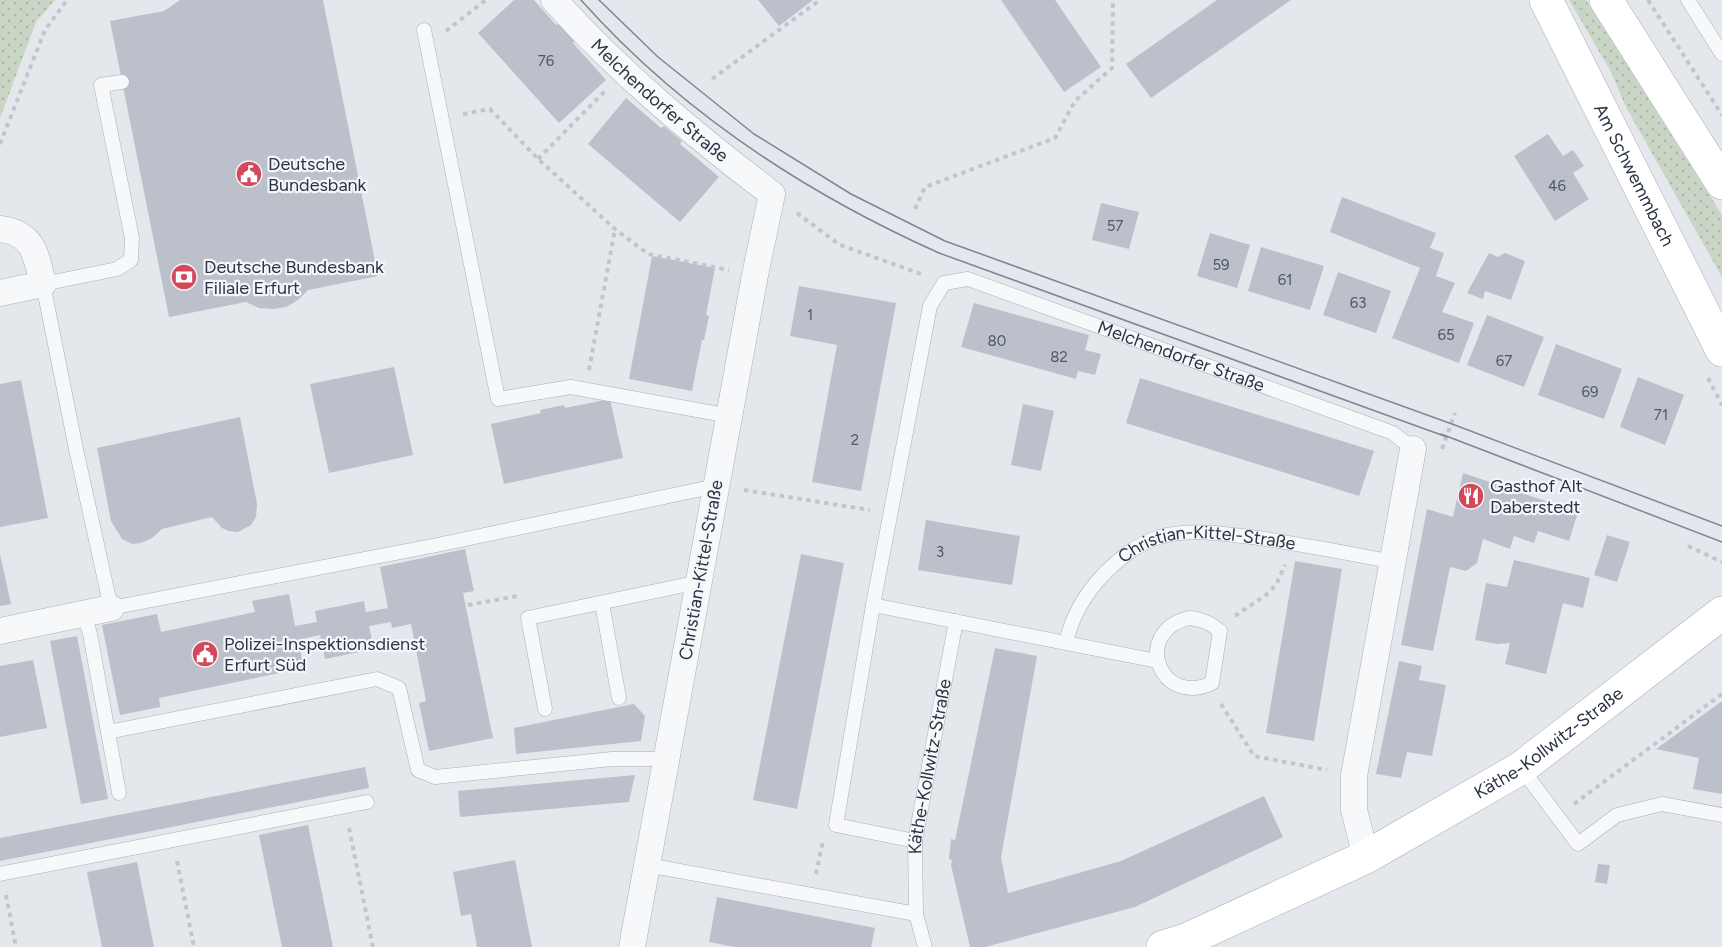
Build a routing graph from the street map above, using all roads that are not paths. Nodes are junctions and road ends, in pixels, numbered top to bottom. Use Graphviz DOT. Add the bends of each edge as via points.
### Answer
graph roads {
  1 [pos="554,0"];
  2 [pos="1546,0"];
  3 [pos="1606,0"];
  4 [pos="1688,0"];
  5 [pos="424,33"];
  6 [pos="1722,54"];
  7 [pos="122,82"];
  8 [pos="1722,183"];
  9 [pos="772,194"];
  10 [pos="0,229"];
  11 [pos="43,284"];
  12 [pos="0,293"];
  13 [pos="1722,350"];
  14 [pos="730,416"];
  15 [pos="1413,449"];
  16 [pos="716,486"];
  17 [pos="1394,562"];
  18 [pos="699,582"];
  19 [pos="602,603"];
  20 [pos="873,605"];
  21 [pos="111,609"];
  22 [pos="1722,613"];
  23 [pos="84,614"];
  24 [pos="957,621"];
  25 [pos="0,631"];
  26 [pos="1066,642"];
  27 [pos="1157,661"];
  28 [pos="619,698"];
  29 [pos="545,709"];
  30 [pos="108,732"];
  31 [pos="667,759"];
  32 [pos="1521,768"];
  33 [pos="119,793"];
  34 [pos="367,802"];
  35 [pos="1722,814"];
  36 [pos="915,841"];
  37 [pos="1366,857"];
  38 [pos="647,865"];
  39 [pos="1,874"];
  40 [pos="916,914"];
  41 [pos="632,947"];
  42 [pos="925,947"];
  43 [pos="1163,947"];
  1 -- 9 [label="street, Melchendorfer Straße" via="624,72"];
  2 -- 13 [label="street, Am Schwemmbach"];
  3 -- 8 [label="street"];
  4 -- 6 [label="lane"];
  5 -- 14 [label="lane" via="498,399 571,387"];
  7 -- 11 [label="lane" via="101,85 132,238 131,260 117,269"];
  9 -- 14 [label="street, Christian-Kittel-Straße"];
  10 -- 11 [label="street" via="21,234 29,243"];
  11 -- 12 [label="street"];
  11 -- 21 [label="lane"];
  14 -- 16 [label="street, Christian-Kittel-Straße"];
  15 -- 17 [label="street"];
  15 -- 20 [label="lane, Melchendorfer Straße" via="1393,433 968,279 944,283 930,306"];
  16 -- 18 [label="street, Christian-Kittel-Straße"];
  16 -- 21 [label="lane"];
  17 -- 26 [label="lane, Christian-Kittel-Straße" via="1294,543 1198,532 1159,537 1125,553 1090,589 1070,625"];
  17 -- 37 [label="street" via="1354,776 1354,810"];
  18 -- 19 [label="lane"];
  18 -- 31 [label="street, Christian-Kittel-Straße"];
  19 -- 28 [label="lane"];
  19 -- 29 [label="lane" via="528,618"];
  20 -- 24 [label="lane"];
  20 -- 36 [label="lane" via="836,825"];
  21 -- 23 [label="street"];
  22 -- 32 [label="street, Käthe-Kollwitz-Straße"];
  23 -- 25 [label="street"];
  23 -- 30 [label="lane"];
  24 -- 26 [label="lane"];
  24 -- 36 [label="lane, Käthe-Kollwitz-Straße"];
  26 -- 27 [label="lane"];
  27 -- 27 [label="lane" via="1160,637 1178,621 1201,619 1220,631 1212,683 1192,689 1180,687 1161,672"];
  30 -- 31 [label="lane" via="377,679 399,688 418,770 435,777 612,759"];
  30 -- 33 [label="lane"];
  31 -- 38 [label="street, Christian-Kittel-Straße"];
  32 -- 35 [label="lane" via="1578,844 1617,815 1662,804"];
  32 -- 37 [label="street, Käthe-Kollwitz-Straße"];
  34 -- 39 [label="lane"];
  36 -- 40 [label="lane, Käthe-Kollwitz-Straße"];
  37 -- 43 [label="street, Käthe-Kollwitz-Straße"];
  38 -- 40 [label="lane"];
  38 -- 41 [label="street, Christian-Kittel-Straße"];
  40 -- 42 [label="lane, Käthe-Kollwitz-Straße"];
}
